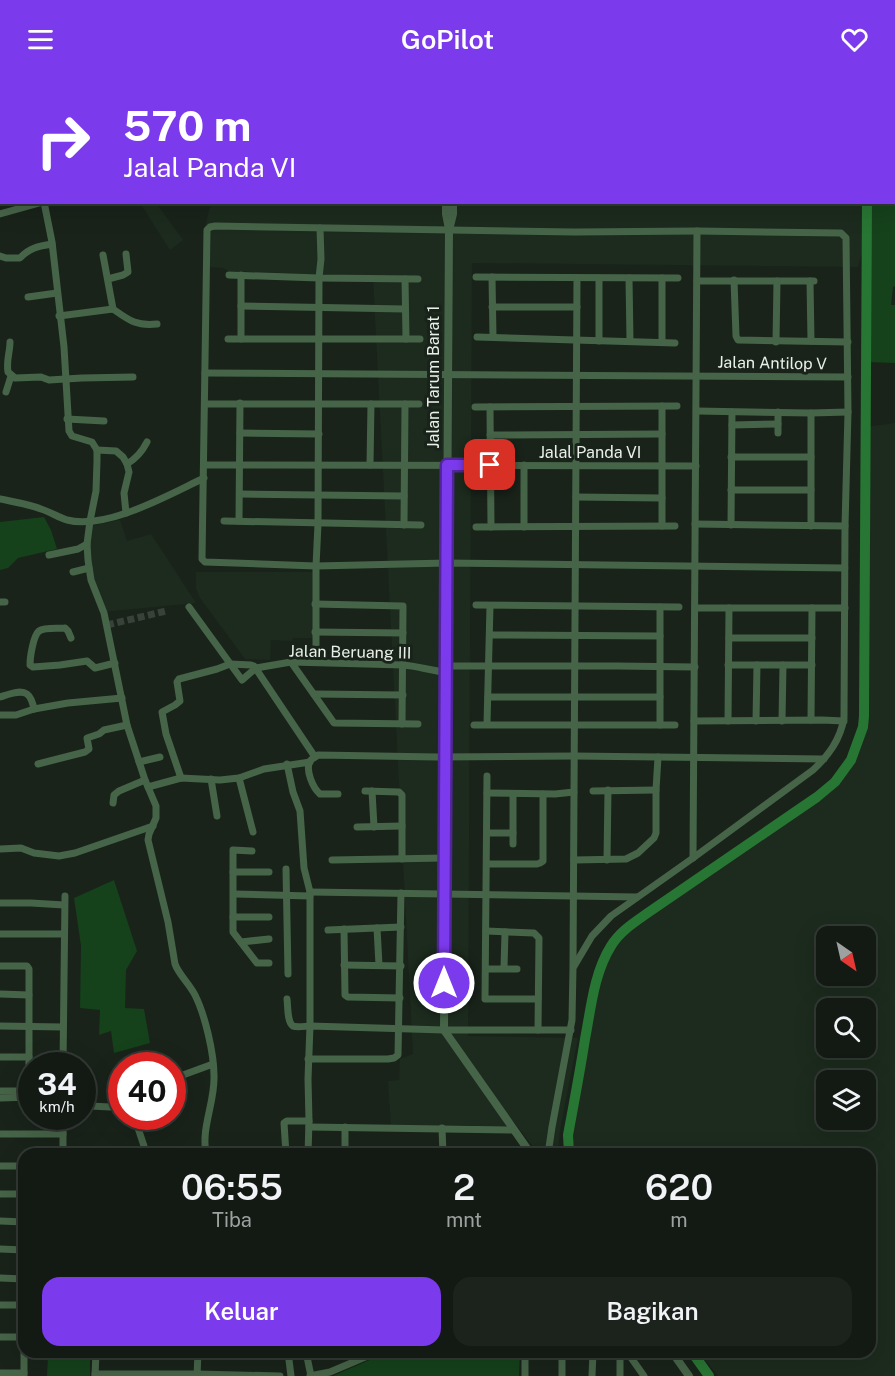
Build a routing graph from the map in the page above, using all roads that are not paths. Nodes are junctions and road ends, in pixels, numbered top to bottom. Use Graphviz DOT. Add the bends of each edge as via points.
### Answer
graph roads {
  1 [pos="36,204"];
  2 [pos="43,204"];
  3 [pos="446,204"];
  4 [pos="453,204"];
  5 [pos="0,214"];
  6 [pos="320,228"];
  7 [pos="449,229"];
  8 [pos="697,231"];
  9 [pos="52,244"];
  10 [pos="126,254"];
  11 [pos="103,255"];
  12 [pos="0,256"];
  13 [pos="229,274"];
  14 [pos="242,275"];
  15 [pos="476,277"];
  16 [pos="492,277"];
  17 [pos="319,278"];
  18 [pos="577,278"];
  19 [pos="599,278"];
  20 [pos="629,278"];
  21 [pos="662,278"];
  22 [pos="678,278"];
  23 [pos="108,279"];
  24 [pos="405,279"];
  25 [pos="418,279"];
  26 [pos="734,280"];
  27 [pos="697,281"];
  28 [pos="777,281"];
  29 [pos="57,293"];
  30 [pos="28,297"];
  31 [pos="241,306"];
  32 [pos="492,307"];
  33 [pos="577,307"];
  34 [pos="320,308"];
  35 [pos="113,309"];
  36 [pos="405,309"];
  37 [pos="59,316"];
  38 [pos="158,324"];
  39 [pos="477,337"];
  40 [pos="493,337"];
  41 [pos="228,339"];
  42 [pos="241,339"];
  43 [pos="320,339"];
  44 [pos="406,339"];
  45 [pos="420,339"];
  46 [pos="577,340"];
  47 [pos="599,341"];
  48 [pos="630,341"];
  49 [pos="810,341"];
  50 [pos="10,342"];
  51 [pos="662,342"];
  52 [pos="776,342"];
  53 [pos="848,342"];
  54 [pos="675,343"];
  55 [pos="206,373"];
  56 [pos="320,374"];
  57 [pos="448,375"];
  58 [pos="576,375"];
  59 [pos="697,375"];
  60 [pos="11,376"];
  61 [pos="848,376"];
  62 [pos="133,378"];
  63 [pos="65,379"];
  64 [pos="6,392"];
  65 [pos="205,404"];
  66 [pos="240,404"];
  67 [pos="319,404"];
  68 [pos="371,404"];
  69 [pos="405,404"];
  70 [pos="419,404"];
  71 [pos="662,406"];
  72 [pos="677,406"];
  73 [pos="475,407"];
  74 [pos="490,407"];
  75 [pos="576,407"];
  76 [pos="697,411"];
  77 [pos="732,412"];
  78 [pos="778,412"];
  79 [pos="848,412"];
  80 [pos="811,413"];
  81 [pos="67,419"];
  82 [pos="104,421"];
  83 [pos="732,425"];
  84 [pos="240,434"];
  85 [pos="319,434"];
  86 [pos="662,434"];
  87 [pos="490,435"];
  88 [pos="576,435"];
  89 [pos="147,442"];
  90 [pos="97,450"];
  91 [pos="731,457"];
  92 [pos="811,457"];
  93 [pos="127,464"];
  94 [pos="204,465"];
  95 [pos="240,465"];
  96 [pos="319,465"];
  97 [pos="370,465"];
  98 [pos="405,465"];
  99 [pos="447,465"];
  100 [pos="490,465"];
  101 [pos="524,465"];
  102 [pos="576,465"];
  103 [pos="662,466"];
  104 [pos="696,466"];
  105 [pos="204,478"];
  106 [pos="731,490"];
  107 [pos="811,490"];
  108 [pos="240,494"];
  109 [pos="319,495"];
  110 [pos="404,496"];
  111 [pos="576,497"];
  112 [pos="662,498"];
  113 [pos="0,499"];
  114 [pos="126,513"];
  115 [pos="90,521"];
  116 [pos="224,521"];
  117 [pos="239,521"];
  118 [pos="318,524"];
  119 [pos="695,524"];
  120 [pos="404,525"];
  121 [pos="421,525"];
  122 [pos="731,525"];
  123 [pos="811,525"];
  124 [pos="524,526"];
  125 [pos="576,526"];
  126 [pos="662,526"];
  127 [pos="675,526"];
  128 [pos="845,526"];
  129 [pos="476,527"];
  130 [pos="491,527"];
  131 [pos="87,544"];
  132 [pos="49,555"];
  133 [pos="447,563"];
  134 [pos="575,565"];
  135 [pos="316,566"];
  136 [pos="694,566"];
  137 [pos="89,568"];
  138 [pos="845,568"];
  139 [pos="72,572"];
  140 [pos="315,604"];
  141 [pos="476,605"];
  142 [pos="490,606"];
  143 [pos="189,607"];
  144 [pos="575,607"];
  145 [pos="660,607"];
  146 [pos="679,607"];
  147 [pos="695,608"];
  148 [pos="729,608"];
  149 [pos="813,608"];
  150 [pos="845,608"];
  151 [pos="315,632"];
  152 [pos="403,633"];
  153 [pos="490,634"];
  154 [pos="575,635"];
  155 [pos="660,636"];
  156 [pos="71,638"];
  157 [pos="729,638"];
  158 [pos="812,638"];
  159 [pos="291,662"];
  160 [pos="316,662"];
  161 [pos="115,663"];
  162 [pos="236,664"];
  163 [pos="812,664"];
  164 [pos="403,665"];
  165 [pos="728,665"];
  166 [pos="757,665"];
  167 [pos="783,665"];
  168 [pos="489,666"];
  169 [pos="575,667"];
  170 [pos="660,667"];
  171 [pos="695,667"];
  172 [pos="256,668"];
  173 [pos="446,669"];
  174 [pos="314,694"];
  175 [pos="403,695"];
  176 [pos="0,697"];
  177 [pos="488,697"];
  178 [pos="575,697"];
  179 [pos="660,697"];
  180 [pos="122,698"];
  181 [pos="34,709"];
  182 [pos="0,715"];
  183 [pos="811,720"];
  184 [pos="694,721"];
  185 [pos="728,721"];
  186 [pos="756,721"];
  187 [pos="782,721"];
  188 [pos="844,721"];
  189 [pos="402,724"];
  190 [pos="418,724"];
  191 [pos="487,724"];
  192 [pos="127,725"];
  193 [pos="474,725"];
  194 [pos="574,725"];
  195 [pos="660,725"];
  196 [pos="675,725"];
  197 [pos="574,756"];
  198 [pos="160,757"];
  199 [pos="446,757"];
  200 [pos="658,757"];
  201 [pos="693,757"];
  202 [pos="312,759"];
  203 [pos="824,759"];
  204 [pos="139,762"];
  205 [pos="38,764"];
  206 [pos="292,764"];
  207 [pos="488,776"];
  208 [pos="181,777"];
  209 [pos="239,778"];
  210 [pos="211,779"];
  211 [pos="146,784"];
  212 [pos="593,790"];
  213 [pos="608,790"];
  214 [pos="656,790"];
  215 [pos="574,792"];
  216 [pos="338,794"];
  217 [pos="487,794"];
  218 [pos="513,794"];
  219 [pos="543,794"];
  220 [pos="113,803"];
  221 [pos="217,816"];
  222 [pos="153,826"];
  223 [pos="402,826"];
  224 [pos="357,827"];
  225 [pos="374,827"];
  226 [pos="253,832"];
  227 [pos="487,833"];
  228 [pos="513,833"];
  229 [pos="513,844"];
  230 [pos="0,849"];
  231 [pos="252,850"];
  232 [pos="445,858"];
  233 [pos="693,858"];
  234 [pos="402,859"];
  235 [pos="332,860"];
  236 [pos="574,860"];
  237 [pos="607,860"];
  238 [pos="487,864"];
  239 [pos="286,869"];
  240 [pos="233,872"];
  241 [pos="269,872"];
  242 [pos="401,893"];
  243 [pos="234,894"];
  244 [pos="310,894"];
  245 [pos="445,894"];
  246 [pos="287,895"];
  247 [pos="486,895"];
  248 [pos="65,896"];
  249 [pos="574,896"];
  250 [pos="637,897"];
  251 [pos="0,903"];
  252 [pos="64,905"];
  253 [pos="233,917"];
  254 [pos="269,917"];
  255 [pos="401,927"];
  256 [pos="377,928"];
  257 [pos="344,929"];
  258 [pos="328,930"];
  259 [pos="486,931"];
  260 [pos="505,932"];
  261 [pos="0,934"];
  262 [pos="63,934"];
  263 [pos="269,939"];
  264 [pos="241,942"];
  265 [pos="269,963"];
  266 [pos="344,965"];
  267 [pos="379,965"];
  268 [pos="0,966"];
  269 [pos="400,966"];
  270 [pos="504,968"];
  271 [pos="573,968"];
  272 [pos="486,969"];
  273 [pos="517,969"];
  274 [pos="288,974"];
  275 [pos="0,994"];
  276 [pos="29,995"];
  277 [pos="400,998"];
  278 [pos="287,999"];
  279 [pos="538,999"];
  280 [pos="0,1026"];
  281 [pos="29,1026"];
  282 [pos="310,1026"];
  283 [pos="63,1027"];
  284 [pos="400,1028"];
  285 [pos="538,1029"];
  286 [pos="444,1030"];
  287 [pos="571,1030"];
  288 [pos="29,1052"];
  289 [pos="63,1052"];
  290 [pos="0,1057"];
  291 [pos="18,1057"];
  292 [pos="308,1059"];
  293 [pos="213,1064"];
  294 [pos="186,1074"];
  295 [pos="0,1091"];
  296 [pos="18,1092"];
  297 [pos="18,1095"];
  298 [pos="0,1098"];
  299 [pos="309,1124"];
  300 [pos="345,1127"];
  301 [pos="442,1128"];
  302 [pos="63,1130"];
  303 [pos="138,1130"];
  304 [pos="514,1130"];
  305 [pos="0,1134"];
  306 [pos="63,1134"];
  307 [pos="63,1148"];
  308 [pos="144,1148"];
  309 [pos="205,1148"];
  310 [pos="286,1148"];
  311 [pos="308,1148"];
  312 [pos="345,1148"];
  313 [pos="443,1148"];
  314 [pos="527,1148"];
  315 [pos="549,1148"];
  316 [pos="0,1166"];
  317 [pos="18,1166"];
  318 [pos="0,1194"];
  319 [pos="18,1194"];
  320 [pos="0,1221"];
  321 [pos="18,1222"];
  322 [pos="0,1249"];
  323 [pos="18,1250"];
  324 [pos="0,1278"];
  325 [pos="18,1279"];
  326 [pos="0,1305"];
  327 [pos="18,1305"];
  328 [pos="0,1337"];
  329 [pos="18,1337"];
  330 [pos="24,1358"];
  331 [pos="96,1358"];
  332 [pos="198,1358"];
  333 [pos="289,1358"];
  334 [pos="308,1358"];
  335 [pos="362,1358"];
  336 [pos="525,1358"];
  337 [pos="562,1358"];
  338 [pos="593,1358"];
  339 [pos="620,1358"];
  340 [pos="631,1358"];
  341 [pos="676,1358"];
  342 [pos="0,1373"];
  343 [pos="24,1375"];
  344 [pos="95,1375"];
  345 [pos="197,1375"];
  346 [pos="280,1376"];
  347 [pos="291,1376"];
  348 [pos="314,1376"];
  349 [pos="525,1376"];
  350 [pos="562,1376"];
  351 [pos="592,1376"];
  352 [pos="620,1376"];
  353 [pos="644,1376"];
  354 [pos="689,1376"];
  1 -- 5 [label="street"];
  2 -- 9 [label="street"];
  3 -- 7 [label="street, Jalan Tarum Barat 1"];
  4 -- 7 [label="street, Jalan Tarum Barat 1"];
  6 -- 7 [label="street"];
  6 -- 17 [label="street"];
  6 -- 55 [label="street" via="208,228"];
  7 -- 8 [label="street"];
  7 -- 57 [label="street, Jalan Tarum Barat 1"];
  8 -- 27 [label="street"];
  8 -- 53 [label="street" via="844,234"];
  9 -- 12 [label="street" via="34,247 17,258"];
  9 -- 29 [label="street" via="50,268"];
  10 -- 23 [label="street" via="128,272"];
  11 -- 23 [label="street"];
  13 -- 14 [label="street"];
  14 -- 17 [label="street"];
  14 -- 31 [label="street"];
  15 -- 16 [label="street"];
  16 -- 18 [label="street"];
  16 -- 32 [label="street"];
  17 -- 24 [label="street"];
  17 -- 34 [label="street"];
  18 -- 19 [label="street"];
  18 -- 33 [label="street"];
  19 -- 20 [label="street"];
  19 -- 47 [label="street"];
  20 -- 21 [label="street"];
  20 -- 48 [label="street"];
  21 -- 22 [label="street"];
  21 -- 51 [label="street"];
  23 -- 35 [label="street"];
  24 -- 25 [label="street"];
  24 -- 36 [label="street"];
  26 -- 27 [label="street"];
  26 -- 28 [label="street"];
  26 -- 52 [label="street" via="736,339"];
  27 -- 59 [label="street"];
  28 -- 49 [label="street" via="812,281"];
  28 -- 52 [label="street"];
  29 -- 30 [label="street"];
  29 -- 37 [label="street"];
  31 -- 34 [label="street"];
  31 -- 42 [label="street"];
  32 -- 33 [label="street"];
  32 -- 40 [label="street"];
  33 -- 46 [label="street"];
  34 -- 36 [label="street"];
  34 -- 43 [label="street"];
  35 -- 37 [label="street"];
  35 -- 38 [label="street" via="134,323"];
  36 -- 44 [label="street"];
  37 -- 63 [label="street"];
  39 -- 40 [label="street"];
  40 -- 46 [label="street"];
  41 -- 42 [label="street"];
  42 -- 43 [label="street"];
  43 -- 44 [label="street"];
  43 -- 56 [label="street"];
  44 -- 45 [label="street"];
  46 -- 47 [label="street"];
  46 -- 58 [label="street"];
  47 -- 48 [label="street"];
  48 -- 51 [label="street"];
  49 -- 52 [label="street"];
  49 -- 53 [label="street"];
  50 -- 60 [label="street" via="7,364"];
  51 -- 54 [label="street"];
  53 -- 61 [label="street"];
  55 -- 56 [label="street, Jalan Antilop V"];
  55 -- 65 [label="street"];
  56 -- 57 [label="street, Jalan Antilop V"];
  56 -- 67 [label="street"];
  57 -- 58 [label="street, Jalan Antilop V"];
  57 -- 99 [label="street, Jalan Tarum Barat 1"];
  58 -- 59 [label="street, Jalan Antilop V"];
  58 -- 75 [label="street"];
  59 -- 61 [label="street, Jalan Antilop V"];
  59 -- 76 [label="street"];
  60 -- 63 [label="street"];
  60 -- 64 [label="street"];
  61 -- 79 [label="street"];
  62 -- 63 [label="street"];
  63 -- 81 [label="street"];
  65 -- 66 [label="street"];
  65 -- 94 [label="street"];
  66 -- 67 [label="street"];
  66 -- 84 [label="street"];
  67 -- 68 [label="street"];
  67 -- 85 [label="street"];
  68 -- 69 [label="street"];
  68 -- 97 [label="street"];
  69 -- 70 [label="street"];
  69 -- 98 [label="street"];
  71 -- 72 [label="street"];
  71 -- 75 [label="street"];
  71 -- 86 [label="street"];
  73 -- 74 [label="street"];
  74 -- 75 [label="street"];
  74 -- 87 [label="street"];
  75 -- 88 [label="street"];
  76 -- 77 [label="street"];
  76 -- 104 [label="street"];
  77 -- 78 [label="street"];
  77 -- 83 [label="street"];
  78 -- 80 [label="street"];
  78 -- 83 [label="street" via="778,429"];
  79 -- 80 [label="street"];
  79 -- 128 [label="street"];
  80 -- 92 [label="street"];
  81 -- 82 [label="street"];
  81 -- 90 [label="street" via="72,436 92,442"];
  83 -- 91 [label="street"];
  84 -- 85 [label="street"];
  84 -- 95 [label="street"];
  85 -- 96 [label="street"];
  86 -- 88 [label="street"];
  86 -- 103 [label="street"];
  87 -- 88 [label="street"];
  87 -- 100 [label="street"];
  88 -- 102 [label="street"];
  89 -- 93 [label="street" via="137,458"];
  90 -- 93 [label="street" via="116,451"];
  90 -- 115 [label="street" via="96,491"];
  91 -- 92 [label="street"];
  91 -- 106 [label="street"];
  92 -- 107 [label="street"];
  93 -- 114 [label="street"];
  94 -- 95 [label="street, Jalal Panda VI"];
  94 -- 105 [label="street"];
  95 -- 96 [label="street, Jalal Panda VI"];
  95 -- 108 [label="street"];
  96 -- 97 [label="street, Jalal Panda VI"];
  96 -- 109 [label="street"];
  97 -- 98 [label="street, Jalal Panda VI"];
  98 -- 99 [label="street, Jalal Panda VI"];
  98 -- 110 [label="street"];
  99 -- 100 [label="street, Jalal Panda VI"];
  99 -- 133 [label="street, Jalan Tarum Barat 1"];
  100 -- 101 [label="street, Jalal Panda VI"];
  100 -- 130 [label="street"];
  101 -- 102 [label="street, Jalal Panda VI"];
  101 -- 124 [label="street"];
  102 -- 103 [label="street, Jalal Panda VI"];
  102 -- 111 [label="street"];
  103 -- 104 [label="street, Jalal Panda VI"];
  103 -- 112 [label="street"];
  104 -- 119 [label="street"];
  105 -- 114 [label="street"];
  105 -- 135 [label="street" via="204,562"];
  106 -- 107 [label="street"];
  106 -- 122 [label="street"];
  107 -- 123 [label="street"];
  108 -- 109 [label="street"];
  108 -- 117 [label="street"];
  109 -- 110 [label="street"];
  109 -- 118 [label="street"];
  110 -- 120 [label="street"];
  111 -- 112 [label="street"];
  111 -- 125 [label="street"];
  112 -- 126 [label="street"];
  113 -- 115 [label="street" via="66,519"];
  114 -- 115 [label="street"];
  115 -- 131 [label="street"];
  116 -- 117 [label="street"];
  117 -- 118 [label="street"];
  118 -- 120 [label="street"];
  118 -- 135 [label="street"];
  119 -- 122 [label="street"];
  119 -- 136 [label="street"];
  120 -- 121 [label="street"];
  122 -- 123 [label="street"];
  123 -- 128 [label="street"];
  124 -- 125 [label="street"];
  124 -- 130 [label="street"];
  125 -- 126 [label="street"];
  125 -- 134 [label="street"];
  126 -- 127 [label="street"];
  128 -- 138 [label="street"];
  129 -- 130 [label="street"];
  131 -- 132 [label="street"];
  131 -- 137 [label="street"];
  133 -- 134 [label="street"];
  133 -- 135 [label="street"];
  133 -- 173 [label="street, Jalan Tarum Barat 1"];
  134 -- 136 [label="street"];
  134 -- 144 [label="street"];
  135 -- 140 [label="street"];
  136 -- 138 [label="street"];
  136 -- 147 [label="street"];
  137 -- 139 [label="street"];
  137 -- 161 [label="street"];
  138 -- 150 [label="street"];
  140 -- 151 [label="street"];
  140 -- 152 [label="street" via="402,604"];
  141 -- 142 [label="street"];
  142 -- 144 [label="street"];
  142 -- 153 [label="street"];
  143 -- 162 [label="street"];
  144 -- 145 [label="street"];
  144 -- 154 [label="street"];
  145 -- 146 [label="street"];
  145 -- 155 [label="street"];
  147 -- 148 [label="street"];
  147 -- 171 [label="street"];
  148 -- 149 [label="street"];
  148 -- 157 [label="street"];
  149 -- 150 [label="street"];
  149 -- 158 [label="street"];
  150 -- 188 [label="street"];
  151 -- 152 [label="street"];
  151 -- 160 [label="street"];
  152 -- 164 [label="street"];
  153 -- 154 [label="street"];
  153 -- 168 [label="street"];
  154 -- 155 [label="street"];
  154 -- 169 [label="street"];
  155 -- 170 [label="street"];
  156 -- 161 [label="street" via="65,628 39,632 30,665 87,661 95,668"];
  157 -- 158 [label="street"];
  157 -- 165 [label="street"];
  158 -- 163 [label="street"];
  159 -- 160 [label="street, Jalan Beruang III"];
  159 -- 172 [label="street, Jalan Beruang III"];
  159 -- 174 [label="street"];
  160 -- 164 [label="street, Jalan Beruang III"];
  161 -- 180 [label="street"];
  162 -- 172 [label="street"];
  162 -- 172 [label="street" via="240,679"];
  162 -- 208 [label="street" via="179,679 180,701 161,714"];
  163 -- 167 [label="street"];
  163 -- 183 [label="street"];
  164 -- 173 [label="street, Jalan Beruang III"];
  164 -- 175 [label="street"];
  165 -- 166 [label="street"];
  165 -- 185 [label="street"];
  166 -- 167 [label="street"];
  166 -- 186 [label="street"];
  167 -- 187 [label="street"];
  168 -- 169 [label="street, Jalan Beruang III"];
  168 -- 173 [label="street, Jalan Beruang III"];
  168 -- 177 [label="street"];
  169 -- 170 [label="street, Jalan Beruang III"];
  169 -- 178 [label="street"];
  170 -- 171 [label="street, Jalan Beruang III"];
  170 -- 179 [label="street"];
  171 -- 184 [label="street"];
  172 -- 202 [label="street"];
  173 -- 199 [label="street, Jalan Tarum Barat 1"];
  174 -- 175 [label="street"];
  174 -- 189 [label="street" via="334,723"];
  175 -- 189 [label="street"];
  176 -- 181 [label="street" via="25,693"];
  177 -- 178 [label="street"];
  177 -- 191 [label="street"];
  178 -- 179 [label="street"];
  178 -- 194 [label="street"];
  179 -- 195 [label="street"];
  180 -- 181 [label="street"];
  180 -- 192 [label="street"];
  181 -- 182 [label="street" via="16,716"];
  183 -- 187 [label="street"];
  183 -- 188 [label="street"];
  184 -- 185 [label="street"];
  184 -- 201 [label="street"];
  185 -- 186 [label="street"];
  186 -- 187 [label="street"];
  188 -- 203 [label="street" via="836,744"];
  189 -- 190 [label="street"];
  191 -- 193 [label="street"];
  191 -- 194 [label="street"];
  192 -- 204 [label="street"];
  192 -- 205 [label="street" via="87,738 89,749 85,752"];
  194 -- 195 [label="street"];
  194 -- 197 [label="street"];
  195 -- 196 [label="street"];
  197 -- 199 [label="street"];
  197 -- 200 [label="street"];
  197 -- 215 [label="street"];
  198 -- 204 [label="street"];
  199 -- 202 [label="street" via="318,755"];
  199 -- 232 [label="street, Jalan Tarum Barat 1"];
  200 -- 201 [label="street"];
  200 -- 214 [label="street"];
  201 -- 203 [label="street"];
  201 -- 233 [label="street"];
  202 -- 206 [label="street"];
  202 -- 216 [label="street" via="310,781 316,791"];
  203 -- 233 [label="street"];
  204 -- 211 [label="street"];
  206 -- 209 [label="street"];
  206 -- 244 [label="street" via="290,776 300,811"];
  207 -- 217 [label="street"];
  208 -- 210 [label="street"];
  208 -- 211 [label="street"];
  209 -- 210 [label="street"];
  209 -- 226 [label="street"];
  210 -- 221 [label="street"];
  211 -- 220 [label="street" via="115,793"];
  211 -- 222 [label="street" via="157,813"];
  212 -- 213 [label="street"];
  213 -- 214 [label="street"];
  213 -- 237 [label="street"];
  214 -- 237 [label="street" via="654,838 631,858"];
  215 -- 219 [label="street"];
  215 -- 236 [label="street"];
  217 -- 218 [label="street"];
  217 -- 227 [label="street"];
  218 -- 219 [label="street"];
  218 -- 228 [label="street"];
  219 -- 238 [label="street" via="543,861"];
  222 -- 230 [label="street" via="59,856 21,848"];
  222 -- 293 [label="street" via="148,840 175,964 199,1003"];
  223 -- 225 [label="street"];
  223 -- 225 [label="street" via="402,794 369,791"];
  223 -- 234 [label="street"];
  224 -- 225 [label="street"];
  227 -- 228 [label="street"];
  227 -- 238 [label="street"];
  228 -- 229 [label="street"];
  231 -- 240 [label="street" via="233,850"];
  232 -- 234 [label="street"];
  232 -- 245 [label="street, Jalan Tarum Barat 1"];
  233 -- 250 [label="street"];
  234 -- 235 [label="street"];
  236 -- 237 [label="street"];
  236 -- 249 [label="street"];
  238 -- 247 [label="street"];
  239 -- 246 [label="street"];
  240 -- 241 [label="street"];
  240 -- 243 [label="street"];
  242 -- 244 [label="street"];
  242 -- 245 [label="street"];
  242 -- 255 [label="street"];
  243 -- 246 [label="street"];
  243 -- 253 [label="street"];
  244 -- 246 [label="street"];
  244 -- 282 [label="street"];
  245 -- 247 [label="street"];
  245 -- 286 [label="street, Jalan Tarum Barat 1"];
  246 -- 274 [label="street"];
  247 -- 249 [label="street"];
  247 -- 259 [label="street"];
  248 -- 252 [label="street"];
  249 -- 250 [label="street"];
  249 -- 271 [label="street"];
  250 -- 271 [label="street" via="600,926"];
  251 -- 252 [label="street"];
  252 -- 262 [label="street"];
  253 -- 254 [label="street"];
  253 -- 264 [label="street" via="233,932"];
  255 -- 256 [label="street"];
  255 -- 269 [label="street"];
  256 -- 257 [label="street"];
  256 -- 267 [label="street"];
  257 -- 258 [label="street"];
  257 -- 266 [label="street"];
  259 -- 260 [label="street"];
  259 -- 272 [label="street"];
  260 -- 270 [label="street"];
  260 -- 279 [label="street" via="534,933 539,938"];
  261 -- 262 [label="street"];
  262 -- 283 [label="street"];
  263 -- 264 [label="street"];
  264 -- 265 [label="street" via="257,963"];
  266 -- 267 [label="street"];
  266 -- 277 [label="street" via="344,994 348,997"];
  267 -- 269 [label="street"];
  268 -- 276 [label="street" via="29,967"];
  269 -- 277 [label="street"];
  270 -- 272 [label="street"];
  270 -- 273 [label="street"];
  271 -- 287 [label="street"];
  272 -- 279 [label="street" via="486,999"];
  275 -- 276 [label="street"];
  276 -- 281 [label="street"];
  277 -- 284 [label="street"];
  278 -- 282 [label="street" via="292,1025"];
  279 -- 285 [label="street"];
  280 -- 281 [label="street"];
  281 -- 283 [label="street"];
  281 -- 288 [label="street"];
  282 -- 284 [label="street"];
  282 -- 292 [label="street"];
  283 -- 289 [label="street"];
  284 -- 286 [label="street"];
  284 -- 292 [label="street" via="399,1052 393,1059"];
  285 -- 286 [label="street"];
  285 -- 287 [label="street"];
  286 -- 304 [label="street"];
  287 -- 315 [label="street"];
  290 -- 291 [label="street"];
  292 -- 299 [label="street"];
  293 -- 294 [label="street"];
  293 -- 309 [label="street"];
  295 -- 296 [label="street"];
  297 -- 298 [label="street"];
  299 -- 300 [label="street"];
  299 -- 310 [label="street" via="284,1124"];
  299 -- 311 [label="street"];
  300 -- 301 [label="street"];
  300 -- 312 [label="street"];
  301 -- 304 [label="street"];
  301 -- 313 [label="street"];
  302 -- 306 [label="street"];
  303 -- 308 [label="street"];
  304 -- 314 [label="street"];
  305 -- 306 [label="street"];
  306 -- 307 [label="street"];
  316 -- 317 [label="street"];
  318 -- 319 [label="street"];
  320 -- 321 [label="street"];
  322 -- 323 [label="street"];
  324 -- 325 [label="street"];
  326 -- 327 [label="street"];
  328 -- 329 [label="street"];
  330 -- 343 [label="street"];
  331 -- 344 [label="street"];
  332 -- 345 [label="street"];
  333 -- 347 [label="street"];
  334 -- 348 [label="street"];
  335 -- 348 [label="street"];
  336 -- 349 [label="street"];
  337 -- 350 [label="street"];
  338 -- 351 [label="street"];
  339 -- 352 [label="street"];
  340 -- 353 [label="street"];
  341 -- 354 [label="street"];
  342 -- 343 [label="street"];
  344 -- 345 [label="street"];
  345 -- 346 [label="street"];
}
